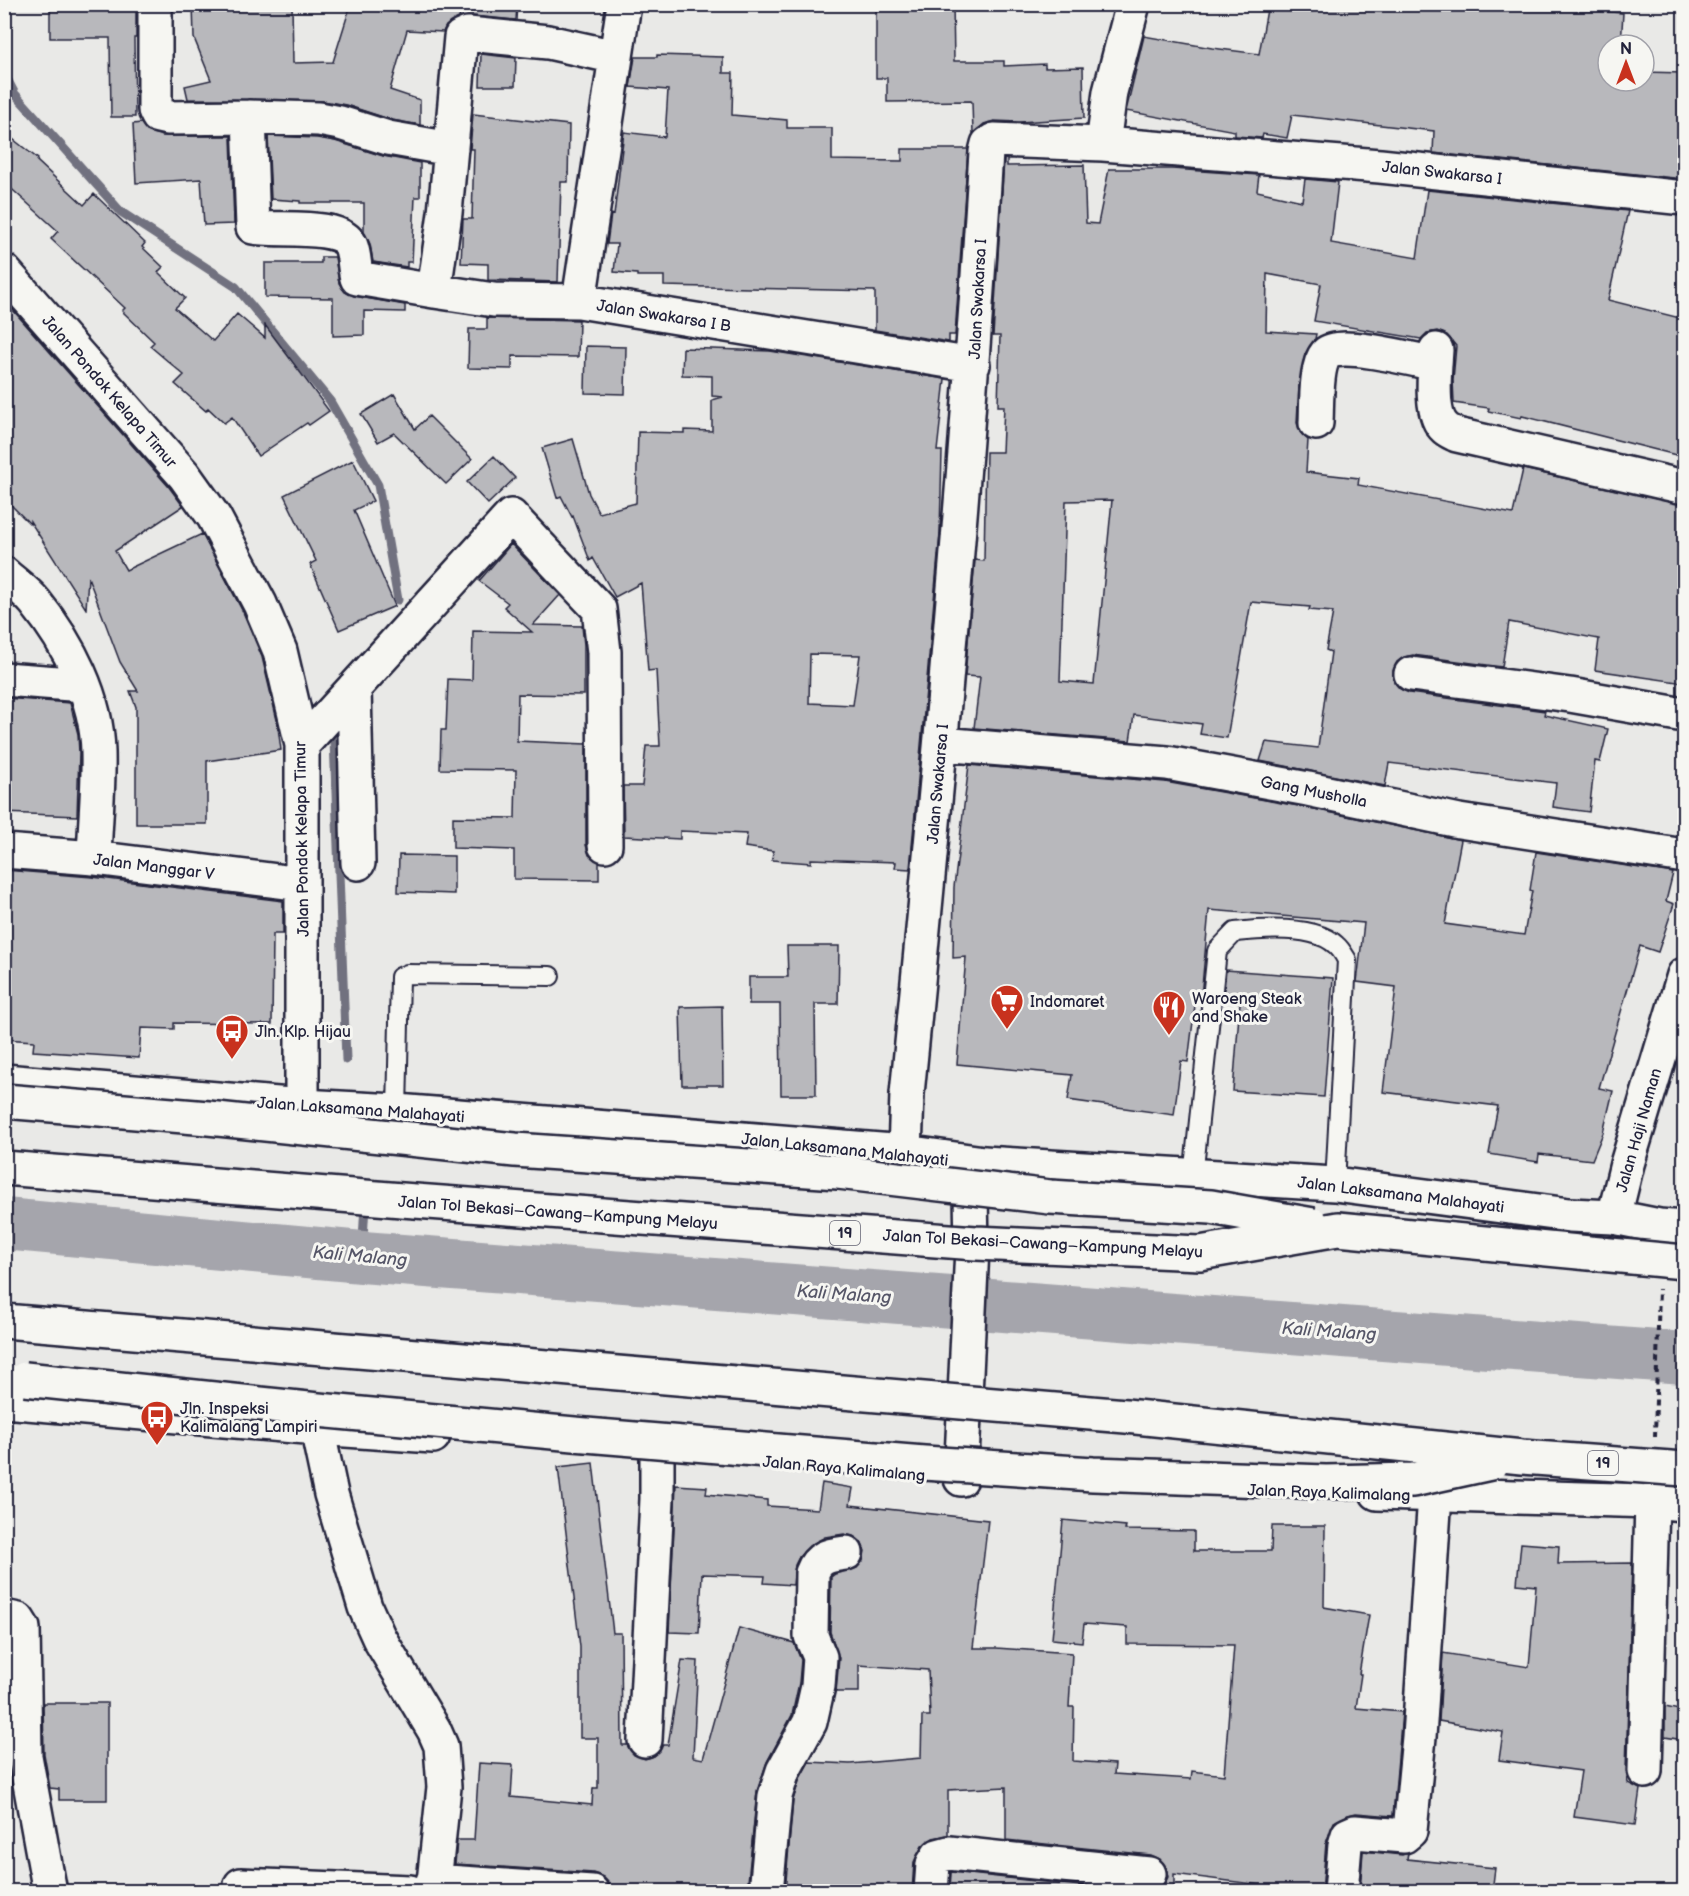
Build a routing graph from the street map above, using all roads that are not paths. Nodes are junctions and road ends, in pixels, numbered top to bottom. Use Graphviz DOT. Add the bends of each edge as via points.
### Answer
graph roads {
  1 [pos="155,4"];
  2 [pos="624,4"];
  3 [pos="1133,4"];
  4 [pos="616,57"];
  5 [pos="249,117"];
  6 [pos="1103,144"];
  7 [pos="451,149"];
  8 [pos="1684,198"];
  9 [pos="4,271"];
  10 [pos="434,291"];
  11 [pos="579,301"];
  12 [pos="973,365"];
  13 [pos="1316,423"];
  14 [pos="1684,488"];
  15 [pos="4,574"];
  16 [pos="1411,674"];
  17 [pos="4,679"];
  18 [pos="84,685"];
  19 [pos="354,688"];
  20 [pos="1684,715"];
  21 [pos="941,744"];
  22 [pos="302,745"];
  23 [pos="606,845"];
  24 [pos="4,851"];
  25 [pos="1684,856"];
  26 [pos="94,858"];
  27 [pos="358,862"];
  28 [pos="302,884"];
  29 [pos="1684,975"];
  30 [pos="550,976"];
  31 [pos="4,1081"];
  32 [pos="4,1101"];
  33 [pos="302,1106"];
  34 [pos="397,1111"];
  35 [pos="905,1152"];
  36 [pos="972,1162"];
  37 [pos="4,1168"];
  38 [pos="1193,1177"];
  39 [pos="1335,1184"];
  40 [pos="1614,1217"];
  41 [pos="1684,1228"];
  42 [pos="1338,1229"];
  43 [pos="1684,1262"];
  44 [pos="4,1321"];
  45 [pos="15,1390"];
  46 [pos="317,1428"];
  47 [pos="657,1452"];
  48 [pos="1522,1457"];
  49 [pos="1684,1469"];
  50 [pos="961,1479"];
  51 [pos="1435,1495"];
  52 [pos="1652,1501"];
  53 [pos="1684,1504"];
  54 [pos="846,1553"];
  55 [pos="8,1618"];
  56 [pos="645,1740"];
  57 [pos="1645,1771"];
  58 [pos="1149,1874"];
  59 [pos="241,1886"];
  60 [pos="425,1888"];
  61 [pos="50,1892"];
  62 [pos="592,1892"];
  63 [pos="766,1892"];
  64 [pos="932,1892"];
  65 [pos="1341,1892"];
  1 -- 5 [label="main road" via="156,113 167,117"];
  2 -- 4 [label="main road, Jalan Swakarsa I B"];
  3 -- 6 [label="main road" via="1110,92"];
  4 -- 7 [label="main road" via="548,42 463,35 459,40"];
  4 -- 11 [label="main road, Jalan Swakarsa I B"];
  5 -- 7 [label="main road" via="319,119 388,138"];
  5 -- 10 [label="main road" via="253,227 339,235 351,244 357,278"];
  6 -- 8 [label="main road, Jalan Swakarsa I" via="1380,166"];
  6 -- 12 [label="main road, Jalan Swakarsa I" via="994,140 988,144"];
  7 -- 10 [label="main road"];
  9 -- 22 [label="main road, Jalan Pondok Kelapa Timur" via="184,475 214,517 280,651"];
  10 -- 11 [label="main road" via="494,300"];
  11 -- 12 [label="main road, Jalan Swakarsa I B"];
  12 -- 21 [label="main road, Jalan Swakarsa I"];
  13 -- 14 [label="main road" via="1321,365 1330,351 1352,349 1435,357 1437,418 1444,428 1457,435"];
  15 -- 18 [label="main road" via="34,601 74,660"];
  16 -- 20 [label="main road"];
  17 -- 18 [label="main road"];
  18 -- 26 [label="main road" via="98,751"];
  19 -- 22 [label="main road"];
  19 -- 23 [label="main road" via="511,516 599,609 604,652"];
  19 -- 27 [label="main road"];
  21 -- 25 [label="main road, Gang Musholla" via="1167,763 1459,821"];
  21 -- 35 [label="main road, Jalan Swakarsa I" via="907,1094"];
  22 -- 28 [label="main road, Jalan Pondok Kelapa Timur"];
  24 -- 26 [label="main road, Jalan Manggar V"];
  26 -- 28 [label="main road, Jalan Manggar V"];
  28 -- 33 [label="main road, Jalan Pondok Kelapa Timur"];
  29 -- 40 [label="main road, Jalan Haji Naman"];
  30 -- 34 [label="lane" via="400,977"];
  31 -- 33 [label="main road, Jalan Laksamana Malahayati"];
  32 -- 42 [label="main road, bridge" via="514,1150 838,1172 1050,1197 1211,1207"];
  33 -- 34 [label="main road, Jalan Laksamana Malahayati"];
  34 -- 35 [label="main road, Jalan Laksamana Malahayati"];
  35 -- 36 [label="main road, Jalan Laksamana Malahayati"];
  36 -- 38 [label="main road, Jalan Laksamana Malahayati"];
  36 -- 50 [label="main road"];
  37 -- 42 [label="main road, Jalan Tol Bekasi–Cawang–Kampung Melayu / 19, bridge" via="976,1243 1200,1253"];
  38 -- 39 [label="main road, Jalan Laksamana Malahayati"];
  38 -- 39 [label="lane" via="1216,951 1235,932 1277,928 1326,937 1347,960"];
  39 -- 40 [label="main road, Jalan Laksamana Malahayati" via="1569,1215"];
  40 -- 41 [label="main road, Jalan Laksamana Malahayati"];
  42 -- 43 [label="main road, Jalan Tol Bekasi–Cawang–Kampung Melayu / 19, bridge"];
  44 -- 48 [label="main road, 19, bridge" via="1126,1416"];
  45 -- 46 [label="main road, Jalan Raya Kalimalang"];
  45 -- 48 [label="main road, bridge" via="318,1410 1093,1474 1326,1482 1402,1480"];
  46 -- 47 [label="main road, Jalan Raya Kalimalang"];
  46 -- 60 [label="main road" via="331,1494 365,1607 441,1746 444,1787"];
  47 -- 50 [label="main road, Jalan Raya Kalimalang"];
  47 -- 56 [label="main road"];
  48 -- 49 [label="main road, 19, bridge"];
  50 -- 51 [label="main road, Jalan Raya Kalimalang"];
  51 -- 52 [label="main road, Jalan Raya Kalimalang"];
  51 -- 65 [label="main road" via="1410,1831 1404,1836 1355,1832 1348,1835"];
  52 -- 53 [label="main road, Jalan Raya Kalimalang"];
  52 -- 57 [label="main road"];
  54 -- 63 [label="main road" via="826,1556 815,1564 812,1573 811,1636 820,1657 818,1686 810,1722 783,1771 775,1796"];
  55 -- 61 [label="main road" via="18,1620 23,1628 25,1755"];
  58 -- 64 [label="main road" via="949,1853 938,1856 933,1864"];
  59 -- 60 [label="main road"];
  60 -- 62 [label="main road"];
}
